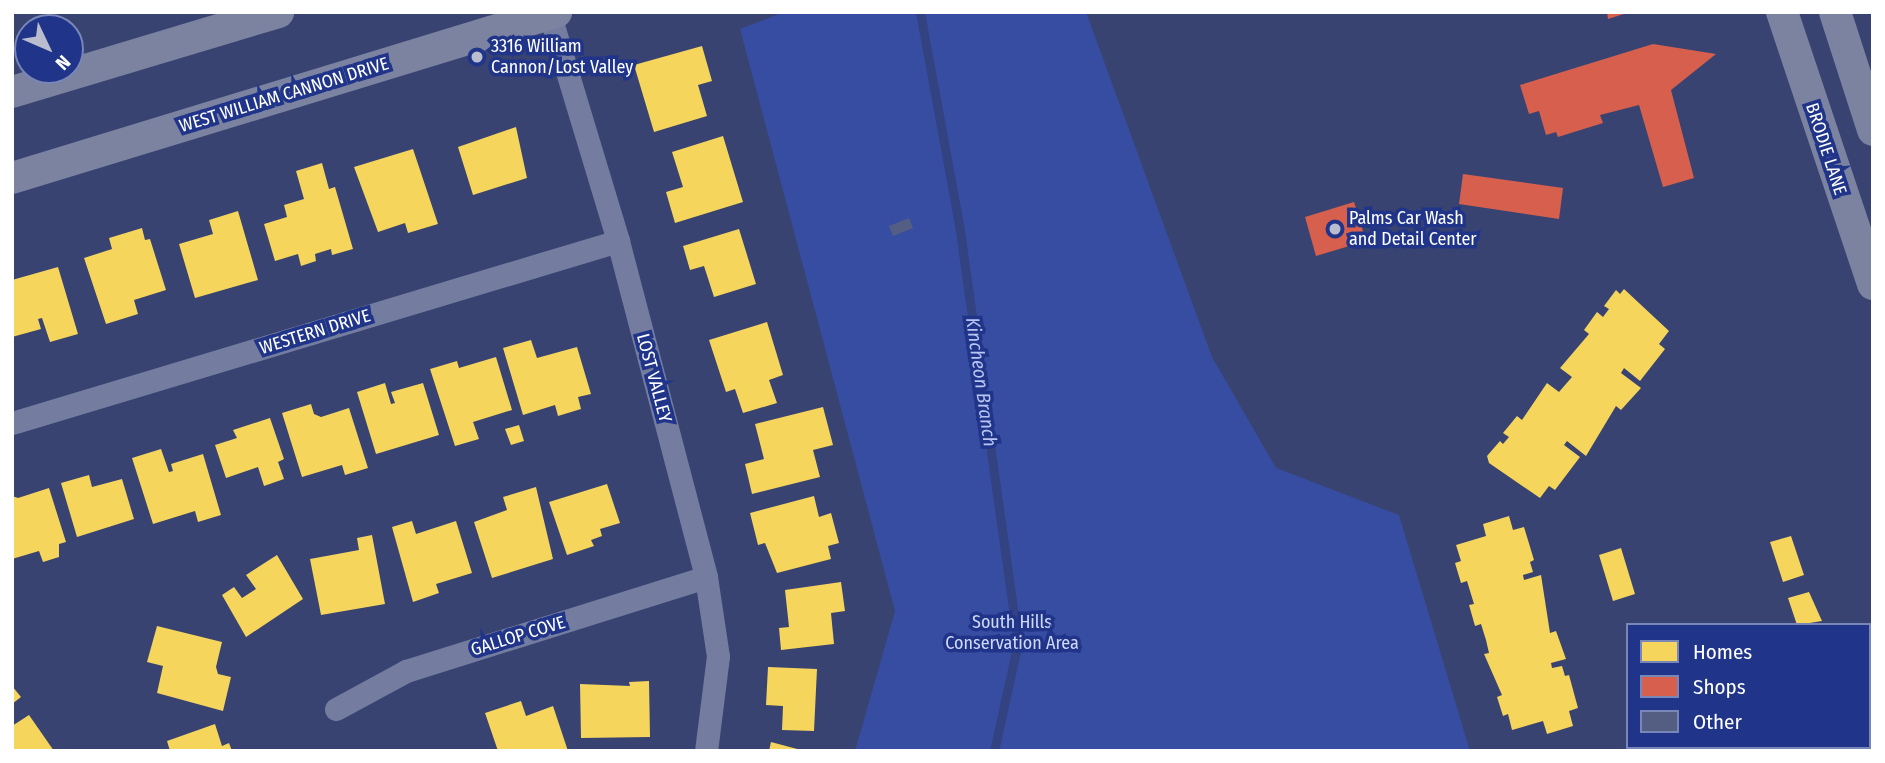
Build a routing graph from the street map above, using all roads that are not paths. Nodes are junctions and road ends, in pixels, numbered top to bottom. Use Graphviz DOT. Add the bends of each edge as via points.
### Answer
graph roads {
  1 [pos="278,12"];
  2 [pos="1782,12"];
  3 [pos="1835,12"];
  4 [pos="551,13"];
  5 [pos="12,92"];
  6 [pos="1873,130"];
  7 [pos="12,178"];
  8 [pos="618,241"];
  9 [pos="1873,284"];
  10 [pos="12,423"];
  11 [pos="706,577"];
  12 [pos="336,709"];
  13 [pos="706,751"];
  1 -- 5 [label="main road"];
  2 -- 9 [label="main road, BRODIE LANE"];
  3 -- 6 [label="main road"];
  4 -- 7 [label="main road, WEST WILLIAM CANNON DRIVE"];
  4 -- 8 [label="street, LOST VALLEY"];
  8 -- 10 [label="street, WESTERN DRIVE"];
  8 -- 11 [label="street, LOST VALLEY"];
  11 -- 12 [label="street, GALLOP COVE" via="406,671"];
  11 -- 13 [label="street, LOST VALLEY" via="718,656"];
}
